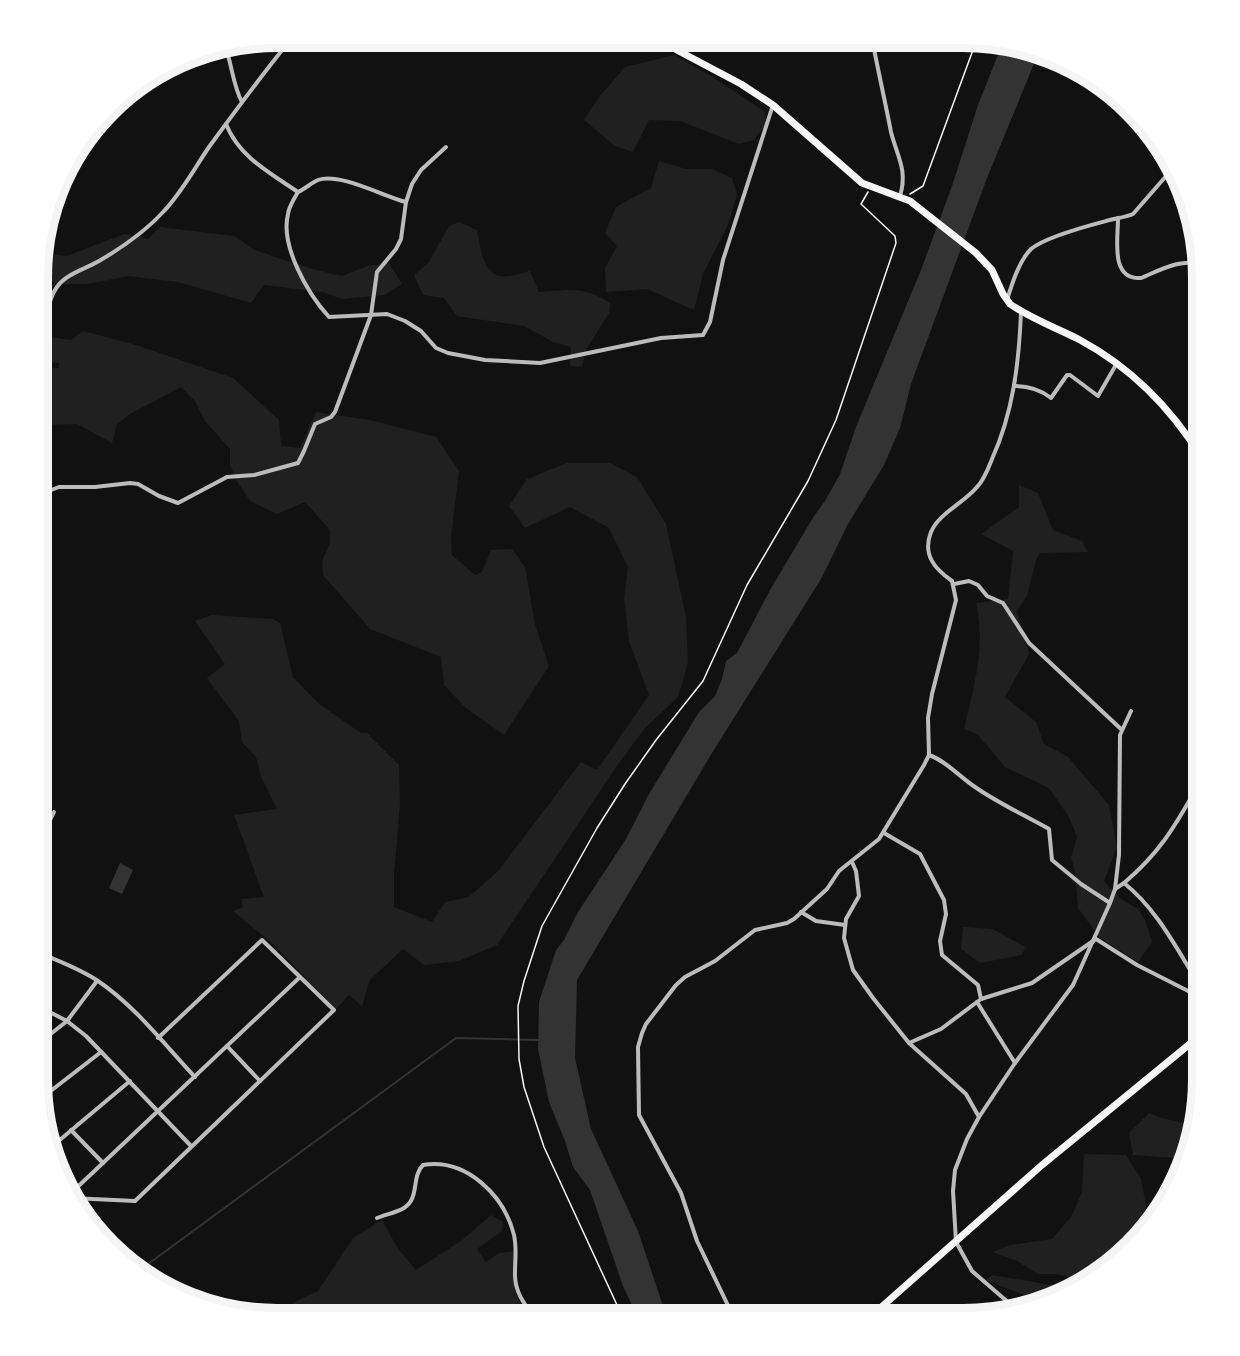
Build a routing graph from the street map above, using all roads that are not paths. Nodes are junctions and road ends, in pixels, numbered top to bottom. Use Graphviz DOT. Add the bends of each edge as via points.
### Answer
graph roads {
  1 [pos="284,48"];
  2 [pos="673,48"];
  3 [pos="874,48"];
  4 [pos="227,53"];
  5 [pos="242,102"];
  6 [pos="773,105"];
  7 [pos="226,124"];
  8 [pos="446,147"];
  9 [pos="1167,175"];
  10 [pos="298,192"];
  11 [pos="900,196"];
  12 [pos="406,202"];
  13 [pos="1118,218"];
  14 [pos="1192,263"];
  15 [pos="1007,300"];
  16 [pos="1021,311"];
  17 [pos="48,312"];
  18 [pos="370,315"];
  19 [pos="1117,362"];
  20 [pos="1014,386"];
  21 [pos="1192,444"];
  22 [pos="48,491"];
  23 [pos="954,584"];
  24 [pos="1131,711"];
  25 [pos="1122,730"];
  26 [pos="929,755"];
  27 [pos="1192,795"];
  28 [pos="54,812"];
  29 [pos="48,824"];
  30 [pos="884,832"];
  31 [pos="852,862"];
  32 [pos="1124,883"];
  33 [pos="1115,889"];
  34 [pos="1110,903"];
  35 [pos="801,912"];
  36 [pos="845,925"];
  37 [pos="1096,939"];
  38 [pos="48,956"];
  39 [pos="1192,973"];
  40 [pos="300,977"];
  41 [pos="97,981"];
  42 [pos="1192,993"];
  43 [pos="979,1001"];
  44 [pos="48,1011"];
  45 [pos="67,1021"];
  46 [pos="48,1036"];
  47 [pos="158,1038"];
  48 [pos="1192,1042"];
  49 [pos="909,1043"];
  50 [pos="226,1047"];
  51 [pos="101,1052"];
  52 [pos="1015,1063"];
  53 [pos="195,1077"];
  54 [pos="130,1081"];
  55 [pos="260,1081"];
  56 [pos="48,1093"];
  57 [pos="158,1111"];
  58 [pos="979,1117"];
  59 [pos="71,1130"];
  60 [pos="57,1142"];
  61 [pos="191,1146"];
  62 [pos="103,1163"];
  63 [pos="77,1190"];
  64 [pos="81,1198"];
  65 [pos="377,1218"];
  66 [pos="956,1242"];
  67 [pos="1010,1304"];
  68 [pos="528,1308"];
  69 [pos="729,1308"];
  70 [pos="880,1308"];
  1 -- 5 [label="street"];
  2 -- 6 [label="main road"];
  3 -- 11 [label="street" via="902,165 904,183"];
  4 -- 5 [label="street"];
  5 -- 7 [label="street"];
  6 -- 11 [label="main road" via="856,179"];
  6 -- 18 [label="street" via="703,335 661,338 540,363 485,360 436,348 422,331 405,321 387,314"];
  7 -- 10 [label="street" via="245,155"];
  7 -- 17 [label="street" via="181,190 150,226 121,248 68,276 57,286"];
  8 -- 12 [label="street" via="421,170"];
  9 -- 13 [label="street" via="1132,214"];
  10 -- 12 [label="street" via="317,180 335,180"];
  10 -- 18 [label="street" via="287,216 287,240 317,303 329,317"];
  11 -- 15 [label="main road" via="970,248 992,270"];
  12 -- 18 [label="street" via="401,238 377,272"];
  13 -- 14 [label="street" via="1119,267 1126,276 1141,279 1187,261"];
  13 -- 15 [label="street" via="1038,244 1022,263"];
  15 -- 16 [label="main road"];
  16 -- 19 [label="main road"];
  16 -- 20 [label="street"];
  18 -- 22 [label="street" via="335,412 315,424 298,463 254,475 227,477 178,503 130,483 59,487"];
  19 -- 20 [label="street" via="1098,396 1070,375 1051,398 1043,392"];
  19 -- 21 [label="main road" via="1167,409"];
  20 -- 23 [label="street" via="1002,438 978,487 931,532 930,560"];
  23 -- 25 [label="street" via="969,581 1003,603 1029,643"];
  23 -- 26 [label="street" via="956,600 928,718"];
  24 -- 25 [label="street"];
  25 -- 33 [label="street"];
  26 -- 30 [label="street"];
  26 -- 34 [label="street" via="986,794 1049,829 1052,860"];
  27 -- 32 [label="street" via="1160,848"];
  28 -- 29 [label="street"];
  30 -- 31 [label="street"];
  30 -- 43 [label="street" via="920,854 946,908 940,941 942,955 978,986"];
  31 -- 35 [label="street"];
  31 -- 36 [label="street" via="859,896"];
  32 -- 33 [label="street"];
  32 -- 39 [label="street" via="1151,909"];
  33 -- 34 [label="street"];
  34 -- 37 [label="street"];
  35 -- 36 [label="street" via="816,921"];
  35 -- 69 [label="street" via="787,923 755,930 715,961 685,977 646,1024 638,1047 639,1115 681,1193 697,1241"];
  36 -- 49 [label="street" via="844,938 853,970"];
  37 -- 42 [label="street"];
  37 -- 43 [label="street" via="1032,983"];
  37 -- 52 [label="street" via="1073,985"];
  38 -- 41 [label="street"];
  40 -- 47 [label="street" via="262,940"];
  40 -- 50 [label="street"];
  40 -- 55 [label="street" via="334,1010"];
  41 -- 45 [label="street"];
  41 -- 47 [label="street" via="123,1001"];
  43 -- 49 [label="street" via="941,1029"];
  43 -- 52 [label="street"];
  44 -- 45 [label="street"];
  45 -- 46 [label="street"];
  45 -- 51 [label="street"];
  47 -- 53 [label="street"];
  48 -- 66 [label="main road" via="1042,1165"];
  49 -- 58 [label="street" via="966,1094"];
  50 -- 53 [label="street"];
  50 -- 55 [label="street"];
  51 -- 54 [label="street"];
  51 -- 56 [label="street"];
  52 -- 58 [label="street"];
  53 -- 57 [label="street"];
  54 -- 57 [label="street"];
  54 -- 59 [label="street"];
  55 -- 61 [label="street"];
  57 -- 61 [label="street"];
  57 -- 62 [label="street"];
  58 -- 66 [label="street" via="955,1170"];
  59 -- 60 [label="street"];
  59 -- 62 [label="street"];
  61 -- 64 [label="street" via="135,1201"];
  62 -- 63 [label="street"];
  65 -- 68 [label="street" via="407,1207 423,1165 443,1164 469,1174 490,1191 509,1221 516,1246 516,1283"];
  66 -- 67 [label="street" via="972,1271"];
  66 -- 70 [label="main road"];
}
